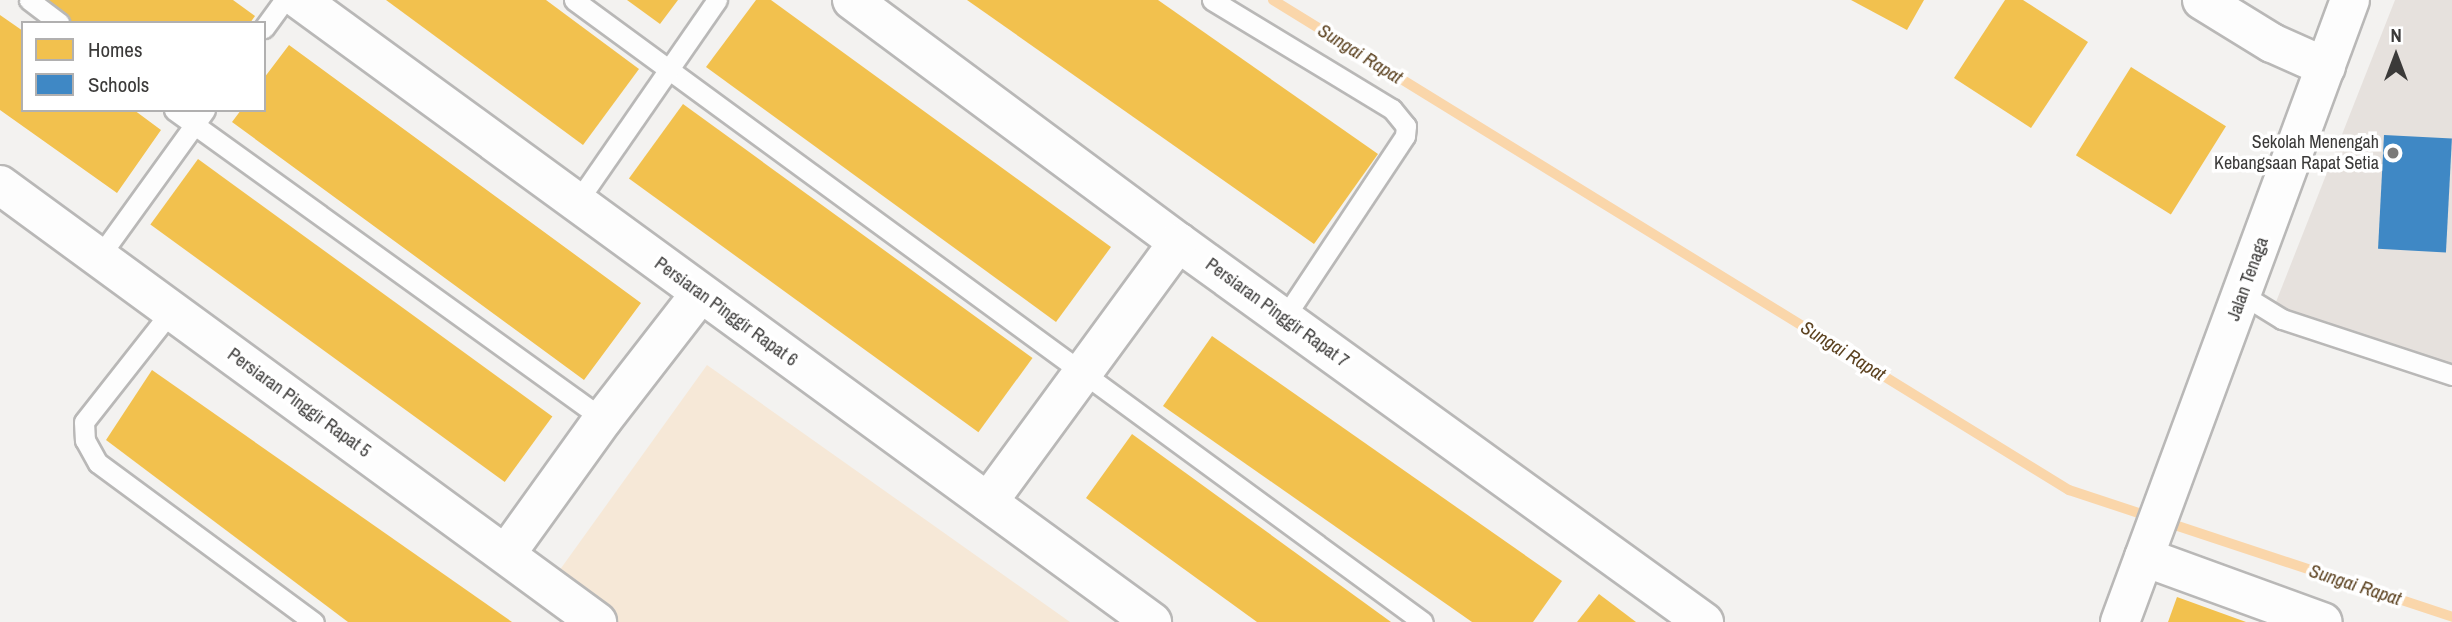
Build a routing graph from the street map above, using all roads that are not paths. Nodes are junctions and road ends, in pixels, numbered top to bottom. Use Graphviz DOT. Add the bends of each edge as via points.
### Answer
graph roads {
  1 [pos="29,0"];
  2 [pos="284,0"];
  3 [pos="300,0"];
  4 [pos="574,0"];
  5 [pos="717,0"];
  6 [pos="1212,0"];
  7 [pos="2202,0"];
  8 [pos="2350,0"];
  9 [pos="870,5"];
  10 [pos="56,21"];
  11 [pos="266,25"];
  12 [pos="2326,67"];
  13 [pos="668,70"];
  14 [pos="180,112"];
  15 [pos="200,118"];
  16 [pos="0,185"];
  17 [pos="577,202"];
  18 [pos="1178,242"];
  19 [pos="99,257"];
  20 [pos="700,294"];
  21 [pos="2243,295"];
  22 [pos="172,310"];
  23 [pos="1284,318"];
  24 [pos="1081,373"];
  25 [pos="2452,375"];
  26 [pos="603,419"];
  27 [pos="988,502"];
  28 [pos="2153,536"];
  29 [pos="506,554"];
  30 [pos="2283,616"];
  31 [pos="1147,620"];
  32 [pos="314,622"];
  33 [pos="597,622"];
  34 [pos="1423,622"];
  35 [pos="1704,622"];
  36 [pos="2120,622"];
  37 [pos="2323,622"];
  1 -- 10 [label="lane"];
  2 -- 11 [label="lane"];
  3 -- 17 [label="street, Persiaran Pinggir Rapat 6"];
  4 -- 13 [label="lane"];
  5 -- 13 [label="lane"];
  6 -- 23 [label="lane" via="1392,109 1406,126 1405,136"];
  7 -- 12 [label="street" via="2272,43"];
  8 -- 12 [label="street, Jalan Tenaga"];
  9 -- 18 [label="street, Persiaran Pinggir Rapat 7"];
  12 -- 21 [label="street, Jalan Tenaga"];
  13 -- 17 [label="lane"];
  13 -- 24 [label="lane"];
  14 -- 15 [label="lane"];
  15 -- 19 [label="lane"];
  15 -- 26 [label="lane"];
  16 -- 19 [label="street, Persiaran Pinggir Rapat 5"];
  17 -- 20 [label="street, Persiaran Pinggir Rapat 6"];
  18 -- 23 [label="street, Persiaran Pinggir Rapat 7"];
  18 -- 24 [label="street"];
  19 -- 22 [label="street, Persiaran Pinggir Rapat 5"];
  20 -- 26 [label="street"];
  20 -- 27 [label="street, Persiaran Pinggir Rapat 6"];
  21 -- 25 [label="lane" via="2282,319"];
  21 -- 28 [label="street, Jalan Tenaga"];
  22 -- 29 [label="street, Persiaran Pinggir Rapat 5"];
  22 -- 32 [label="lane" via="84,422 85,440 98,463"];
  23 -- 35 [label="street, Persiaran Pinggir Rapat 7"];
  24 -- 27 [label="street"];
  24 -- 34 [label="lane"];
  26 -- 29 [label="street"];
  27 -- 31 [label="street, Persiaran Pinggir Rapat 6"];
  28 -- 30 [label="street"];
  28 -- 36 [label="street, Jalan Tenaga"];
  29 -- 33 [label="street, Persiaran Pinggir Rapat 5"];
  30 -- 37 [label="street"];
}
